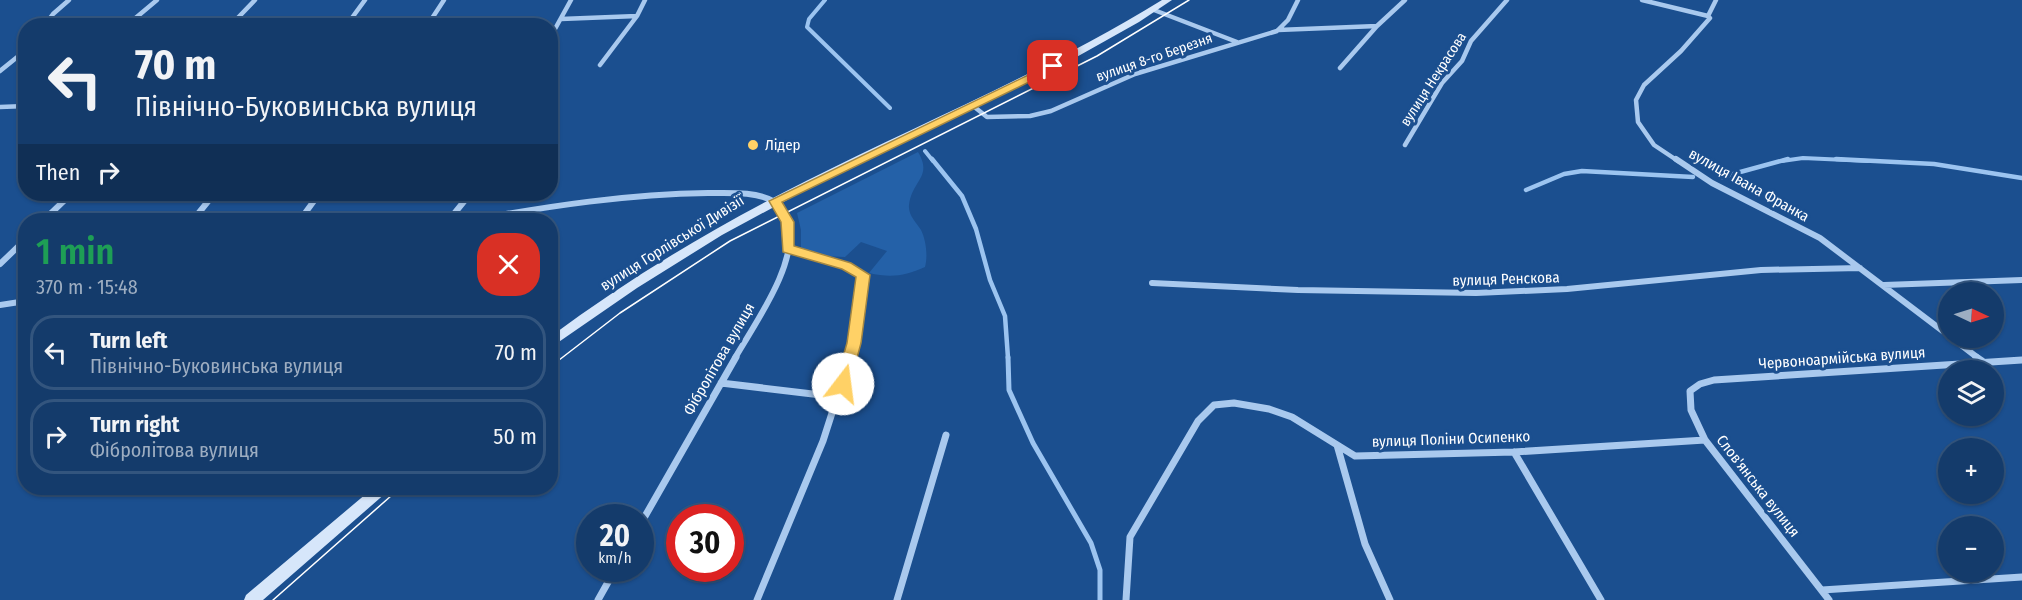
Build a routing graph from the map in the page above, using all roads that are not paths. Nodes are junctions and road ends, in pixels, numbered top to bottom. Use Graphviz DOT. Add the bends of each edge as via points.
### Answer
graph roads {
  1 [pos="69,0"];
  2 [pos="157,0"];
  3 [pos="255,0"];
  4 [pos="365,0"];
  5 [pos="444,0"];
  6 [pos="571,0"];
  7 [pos="645,0"];
  8 [pos="1168,0"];
  9 [pos="1298,0"];
  10 [pos="1405,0"];
  11 [pos="1507,0"];
  12 [pos="1642,0"];
  13 [pos="1716,0"];
  14 [pos="1154,10"];
  15 [pos="637,16"];
  16 [pos="1708,16"];
  17 [pos="50,18"];
  18 [pos="136,18"];
  19 [pos="238,18"];
  20 [pos="352,18"];
  21 [pos="432,18"];
  22 [pos="561,19"];
  23 [pos="558,24"];
  24 [pos="1377,26"];
  25 [pos="1277,31"];
  26 [pos="1238,42"];
  27 [pos="18,56"];
  28 [pos="600,65"];
  29 [pos="1340,68"];
  30 [pos="0,71"];
  31 [pos="972,105"];
  32 [pos="18,106"];
  33 [pos="0,107"];
  34 [pos="1405,145"];
  35 [pos="64,201"];
  36 [pos="208,201"];
  37 [pos="464,201"];
  38 [pos="775,201"];
  39 [pos="51,213"];
  40 [pos="199,213"];
  41 [pos="455,213"];
  42 [pos="504,213"];
  43 [pos="18,247"];
  44 [pos="788,249"];
  45 [pos="0,264"];
  46 [pos="1860,268"];
  47 [pos="2022,280"];
  48 [pos="1152,283"];
  49 [pos="1883,285"];
  50 [pos="18,302"];
  51 [pos="0,305"];
  52 [pos="1938,327"];
  53 [pos="558,338"];
  54 [pos="1965,348"];
  55 [pos="1980,360"];
  56 [pos="2022,360"];
  57 [pos="2004,361"];
  58 [pos="1938,365"];
  59 [pos="721,383"];
  60 [pos="1700,384"];
  61 [pos="838,397"];
  62 [pos="946,435"];
  63 [pos="1705,440"];
  64 [pos="1337,444"];
  65 [pos="1514,452"];
  66 [pos="374,495"];
  67 [pos="652,504"];
  68 [pos="2022,577"];
  69 [pos="608,582"];
  70 [pos="1822,590"];
  71 [pos="252,600"];
  72 [pos="598,600"];
  73 [pos="757,600"];
  74 [pos="897,600"];
  75 [pos="1126,600"];
  76 [pos="1390,600"];
  77 [pos="1601,600"];
  78 [pos="1829,600"];
  1 -- 17 [label="street"];
  2 -- 18 [label="street"];
  3 -- 19 [label="street"];
  4 -- 20 [label="street"];
  5 -- 21 [label="street"];
  6 -- 22 [label="street"];
  7 -- 15 [label="street"];
  8 -- 14 [label="main road, вулиця Горлівської Дивізії"];
  9 -- 25 [label="street"];
  10 -- 24 [label="street"];
  11 -- 34 [label="street, вулиця Некрасова" via="1471,40 1462,61 1442,83"];
  12 -- 16 [label="street"];
  13 -- 16 [label="street, вулиця Івана Франка"];
  14 -- 26 [label="street"];
  14 -- 31 [label="main road, вулиця Горлівської Дивізії"];
  15 -- 22 [label="street"];
  15 -- 28 [label="street"];
  16 -- 46 [label="street, вулиця Івана Франка" via="1681,51 1644,86 1636,100 1638,122 1654,146 1712,183 1820,238"];
  22 -- 23 [label="street"];
  24 -- 25 [label="street, вулиця 8-го Березня"];
  24 -- 29 [label="street"];
  25 -- 26 [label="street, вулиця 8-го Березня"];
  26 -- 31 [label="street, вулиця 8-го Березня" via="1135,74 1039,114 987,117"];
  27 -- 30 [label="street"];
  31 -- 38 [label="main road, вулиця Горлівської Дивізії"];
  32 -- 33 [label="street"];
  35 -- 39 [label="street"];
  36 -- 40 [label="street"];
  37 -- 41 [label="street"];
  38 -- 42 [label="street" via="724,192 656,195"];
  38 -- 44 [label="street, Фібролітова вулиця" via="788,222"];
  38 -- 53 [label="main road, вулиця Горлівської Дивізії" via="676,256"];
  43 -- 45 [label="street"];
  44 -- 59 [label="street, Фібролітова вулиця" via="775,288"];
  44 -- 61 [label="street" via="847,266 863,275 854,343"];
  46 -- 48 [label="street, вулиця Ренскова" via="1761,270 1567,289 1476,293"];
  46 -- 49 [label="street, вулиця Івана Франка"];
  47 -- 49 [label="street"];
  49 -- 52 [label="street, вулиця Івана Франка"];
  50 -- 51 [label="street"];
  54 -- 55 [label="street, вулиця Івана Франка"];
  56 -- 57 [label="street, Червоноармійська вулиця"];
  58 -- 60 [label="street, Червоноармійська вулиця"];
  59 -- 61 [label="street"];
  59 -- 67 [label="street, Фібролітова вулиця"];
  60 -- 63 [label="street, Слов'янська вулиця" via="1690,391 1689,400"];
  61 -- 73 [label="street"];
  62 -- 74 [label="street"];
  63 -- 65 [label="street, вулиця Поліни Осипенко"];
  63 -- 70 [label="street, Слов'янська вулиця"];
  64 -- 65 [label="street, вулиця Поліни Осипенко" via="1356,456"];
  64 -- 75 [label="street, вулиця Поліни Осипенко" via="1292,417 1269,409 1234,402 1214,405 1197,421 1130,537"];
  64 -- 76 [label="street" via="1364,544"];
  65 -- 77 [label="street"];
  66 -- 71 [label="main road"];
  68 -- 70 [label="street"];
  69 -- 72 [label="street"];
  70 -- 78 [label="street, Слов'янська вулиця"];
}
